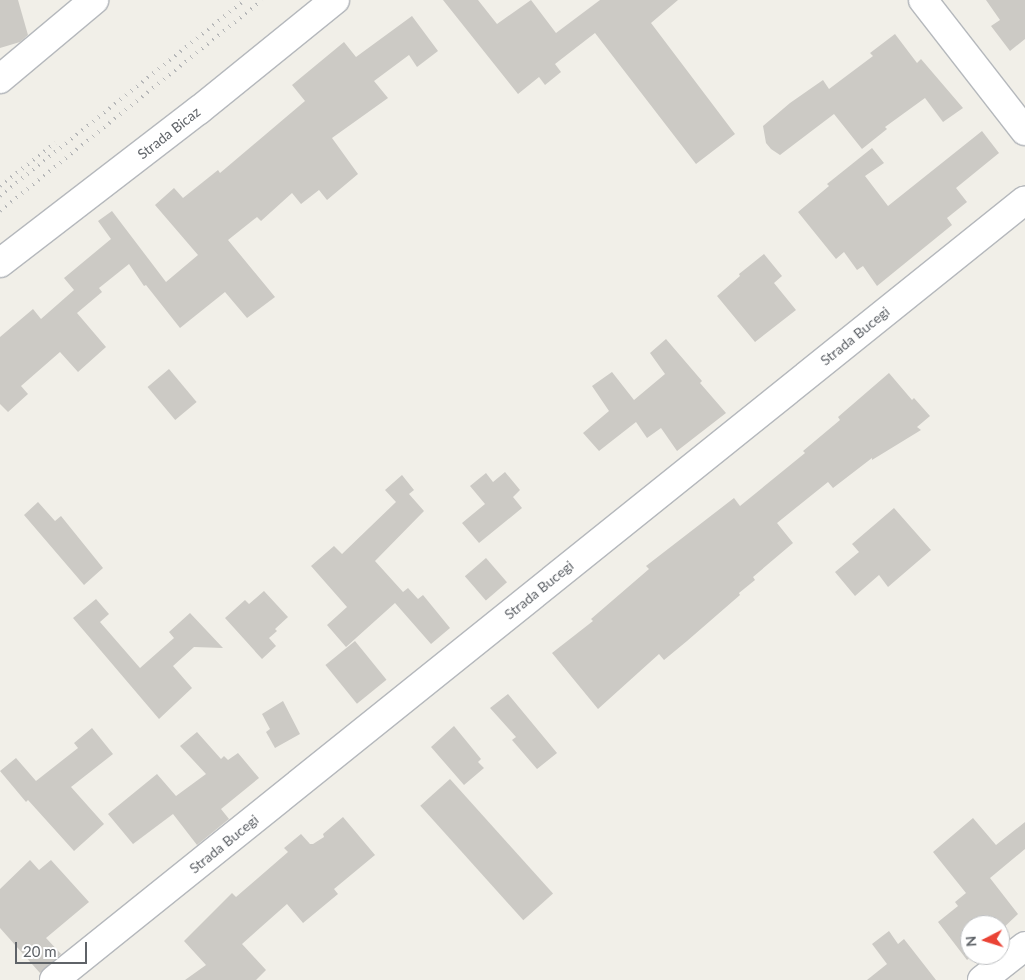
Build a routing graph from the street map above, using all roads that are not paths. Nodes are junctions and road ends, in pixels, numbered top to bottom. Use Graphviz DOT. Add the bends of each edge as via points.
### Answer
graph roads {
  1 [pos="94,0"];
  2 [pos="335,0"];
  3 [pos="923,0"];
  4 [pos="0,79"];
  5 [pos="1025,131"];
  6 [pos="1025,200"];
  7 [pos="0,263"];
  8 [pos="1025,946"];
  9 [pos="54,980"];
  10 [pos="982,980"];
  1 -- 4 [label="street"];
  2 -- 7 [label="street, Strada Bicaz"];
  3 -- 5 [label="street"];
  6 -- 9 [label="street, Strada Bucegi"];
  8 -- 10 [label="street"];
}
